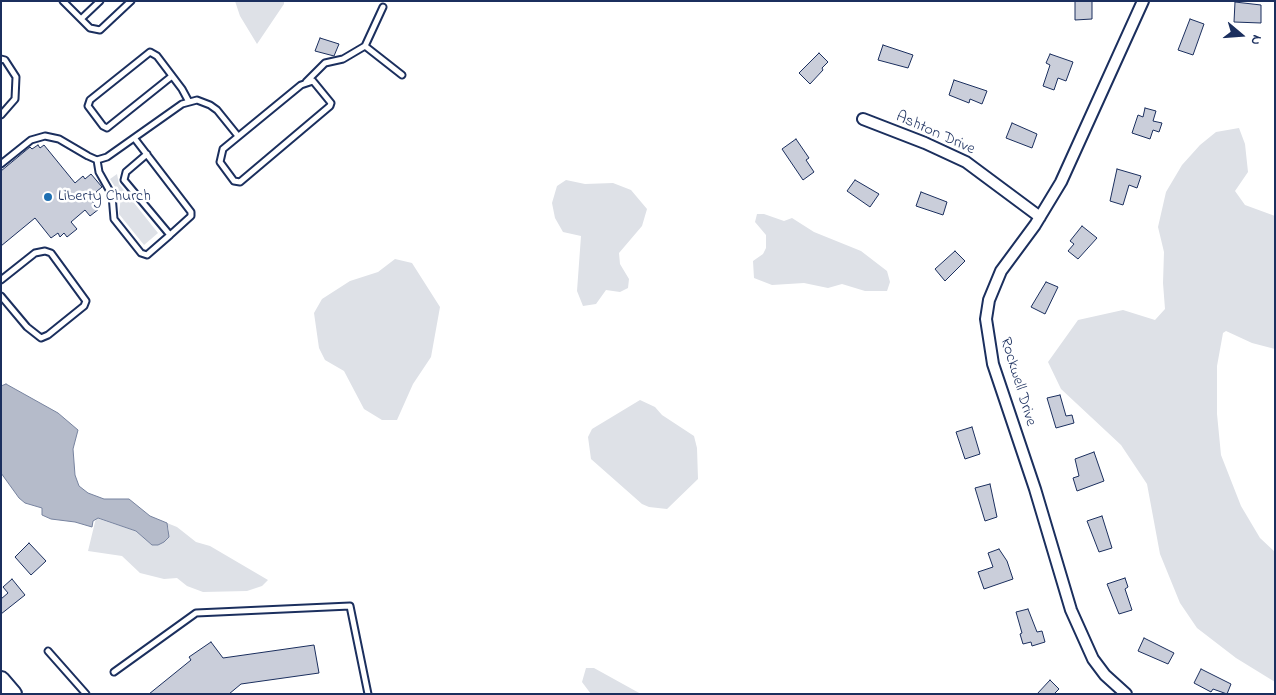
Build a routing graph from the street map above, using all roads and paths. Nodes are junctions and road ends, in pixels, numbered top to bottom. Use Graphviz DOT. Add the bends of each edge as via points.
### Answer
graph roads {
  1 [pos="63,1"];
  2 [pos="75,1"];
  3 [pos="100,1"];
  4 [pos="131,1"];
  5 [pos="1143,1"];
  6 [pos="69,7"];
  7 [pos="383,7"];
  8 [pos="81,19"];
  9 [pos="365,46"];
  10 [pos="1,59"];
  11 [pos="402,75"];
  12 [pos="172,76"];
  13 [pos="306,82"];
  14 [pos="189,102"];
  15 [pos="1,114"];
  16 [pos="863,119"];
  17 [pos="238,136"];
  18 [pos="135,139"];
  19 [pos="147,154"];
  20 [pos="97,160"];
  21 [pos="1,164"];
  22 [pos="1040,218"];
  23 [pos="170,235"];
  24 [pos="1,280"];
  25 [pos="1,296"];
  26 [pos="48,651"];
  27 [pos="114,672"];
  28 [pos="1,680"];
  29 [pos="13,694"];
  30 [pos="86,694"];
  31 [pos="368,694"];
  32 [pos="1126,694"];
  1 -- 6 [label="lane"];
  2 -- 6 [label="lane"];
  3 -- 8 [label="lane"];
  4 -- 8 [label="lane" via="100,30 90,28"];
  5 -- 22 [label="street, Rockwell Drive" via="1068,170"];
  6 -- 8 [label="lane"];
  7 -- 9 [label="lane"];
  9 -- 11 [label="lane"];
  9 -- 13 [label="lane" via="343,59 325,63"];
  10 -- 15 [label="lane" via="6,60 16,77 15,99"];
  12 -- 12 [label="lane" via="156,54 150,52 90,100 88,106 107,128"];
  12 -- 14 [label="lane"];
  13 -- 17 [label="lane"];
  13 -- 17 [label="lane" via="314,82 330,106 238,182 219,160 223,149"];
  14 -- 17 [label="lane" via="200,100 214,107"];
  14 -- 18 [label="lane"];
  16 -- 22 [label="street, Ashton Drive" via="966,162"];
  18 -- 19 [label="lane"];
  18 -- 20 [label="lane" via="111,156"];
  19 -- 23 [label="lane" via="192,213"];
  19 -- 23 [label="lane" via="126,172 124,180"];
  20 -- 21 [label="lane" via="59,138 45,136 31,140"];
  20 -- 23 [label="lane" via="99,172 112,195 114,219 141,253 147,255"];
  22 -- 32 [label="street, Rockwell Drive" via="1006,263 994,285 986,313 987,337 1071,610 1093,659 1105,676"];
  24 -- 25 [label="lane" via="35,252 45,251 51,253 86,301 84,306 41,338 27,327"];
  26 -- 30 [label="lane"];
  27 -- 31 [label="lane" via="196,612 350,606"];
  28 -- 29 [label="main road"];
}
